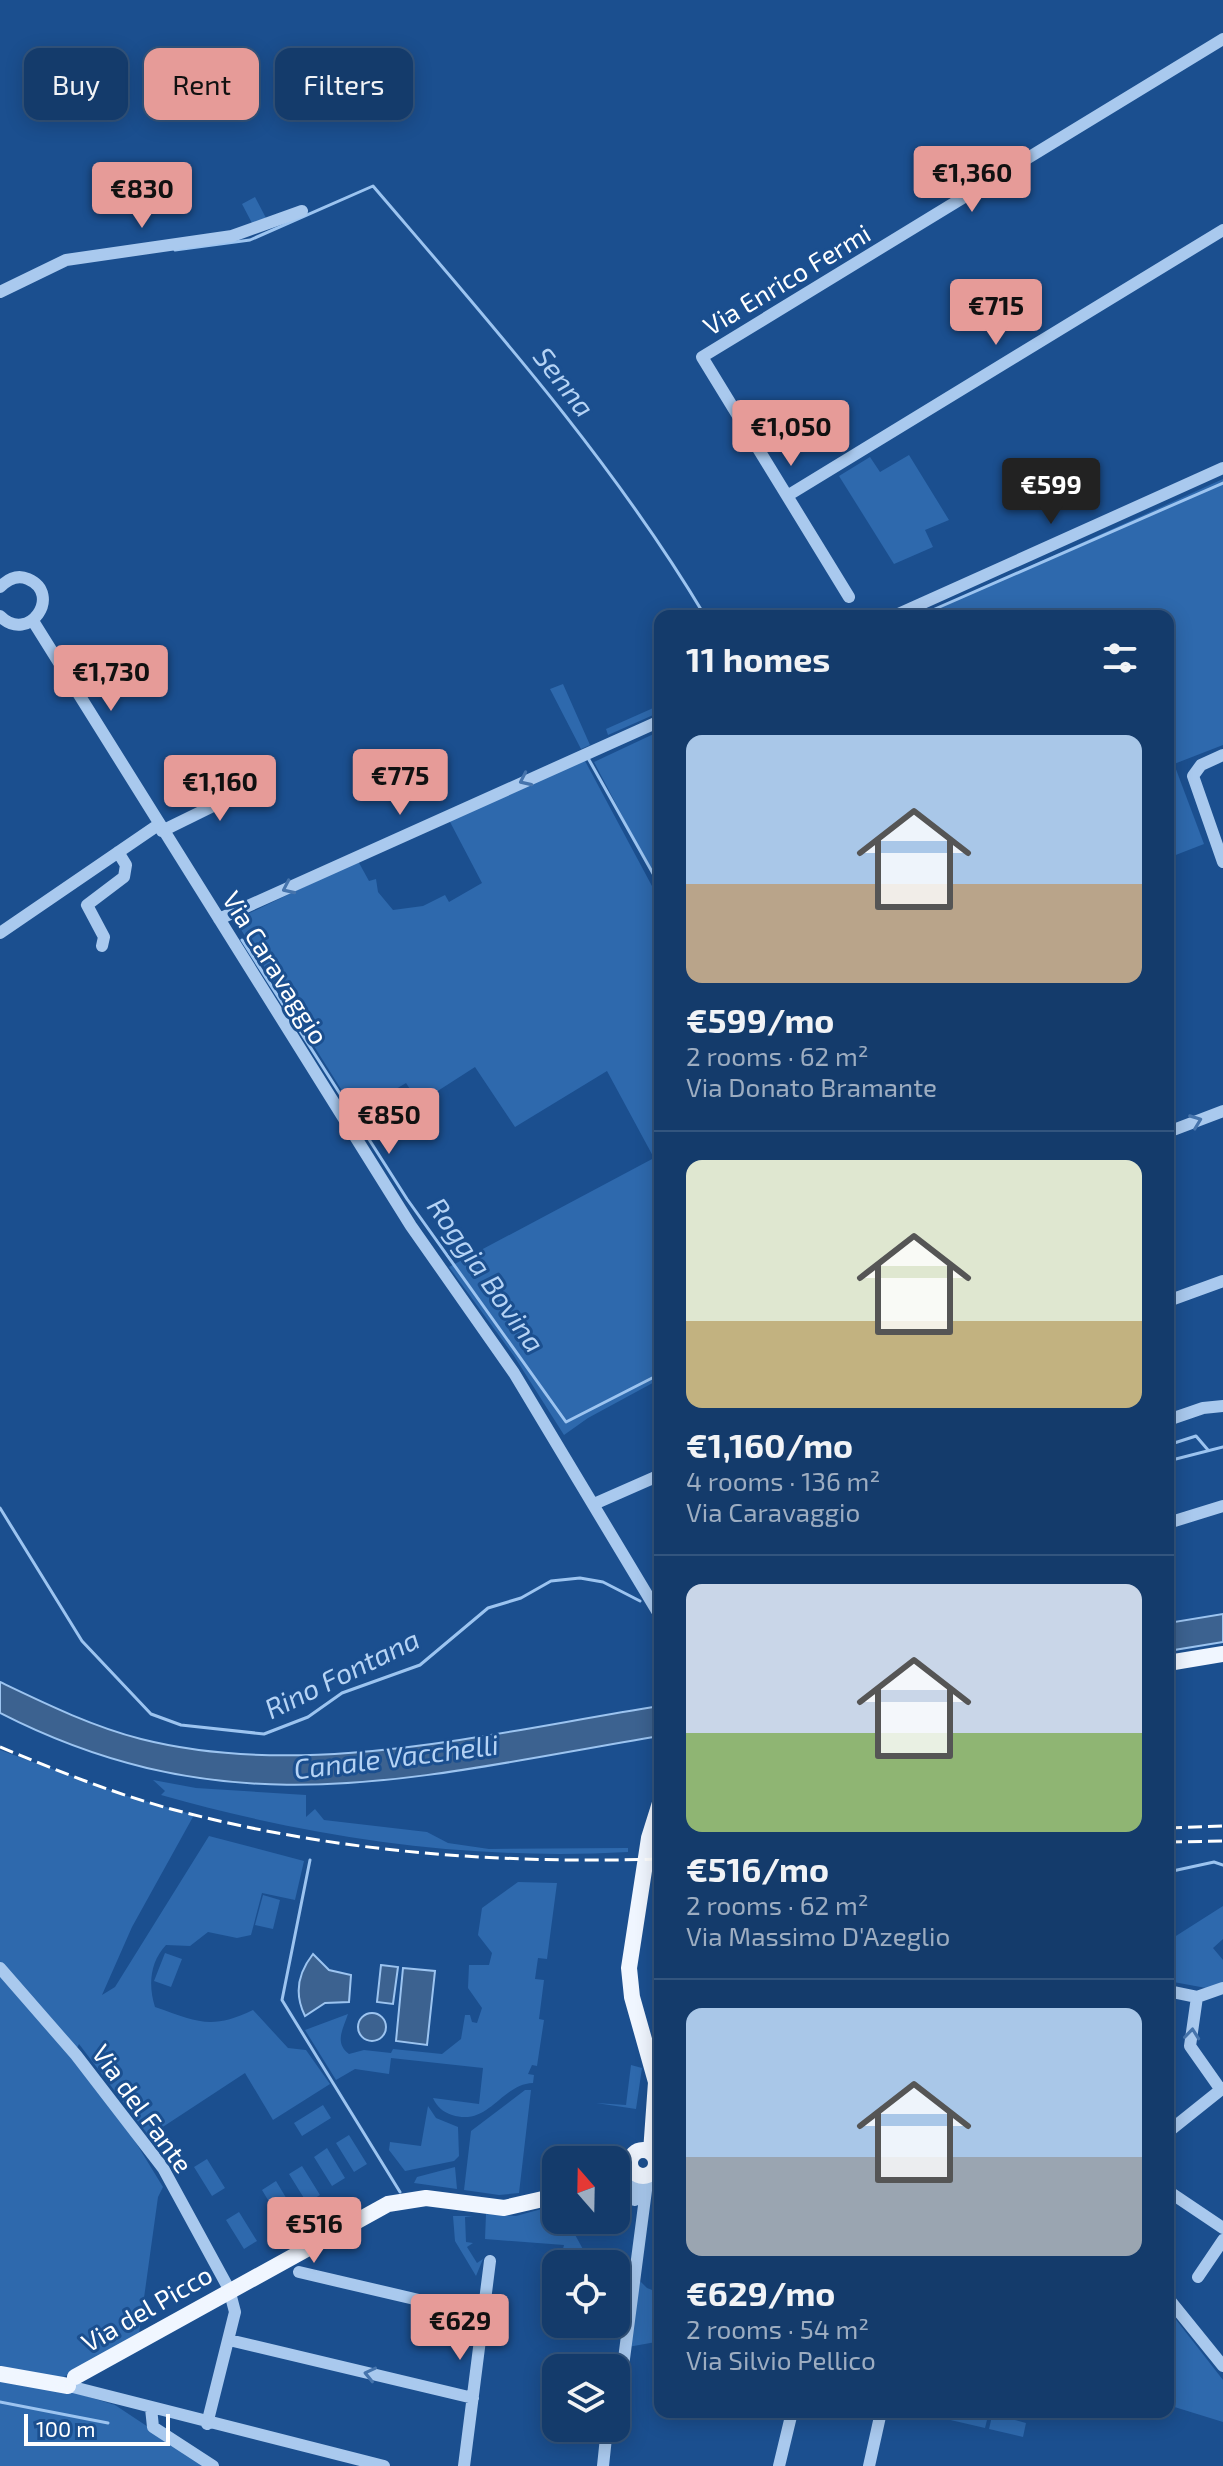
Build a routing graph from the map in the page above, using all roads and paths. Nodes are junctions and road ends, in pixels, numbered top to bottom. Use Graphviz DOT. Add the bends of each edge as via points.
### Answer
graph roads {
  1 [pos="1223,39"];
  2 [pos="302,211"];
  3 [pos="1223,230"];
  4 [pos="0,292"];
  5 [pos="1223,468"];
  6 [pos="787,496"];
  7 [pos="2,579"];
  8 [pos="849,597"];
  9 [pos="907,610"];
  10 [pos="0,616"];
  11 [pos="33,621"];
  12 [pos="654,724"];
  13 [pos="1223,755"];
  14 [pos="262,782"];
  15 [pos="160,828"];
  16 [pos="118,852"];
  17 [pos="1223,862"];
  18 [pos="219,919"];
  19 [pos="0,933"];
  20 [pos="102,946"];
  21 [pos="1223,1111"];
  22 [pos="1174,1130"];
  23 [pos="1223,1281"];
  24 [pos="1174,1299"];
  25 [pos="1223,1406"];
  26 [pos="1174,1418"];
  27 [pos="654,1478"];
  28 [pos="594,1504"];
  29 [pos="1223,1506"];
  30 [pos="1174,1521"];
  31 [pos="654,1606"];
  32 [pos="1223,1654"];
  33 [pos="1174,1662"];
  34 [pos="654,1822"];
  35 [pos="0,1968"];
  36 [pos="1223,1988"];
  37 [pos="1174,1992"];
  38 [pos="1197,1997"];
  39 [pos="654,2064"];
  40 [pos="654,2087"];
  41 [pos="1222,2089"];
  42 [pos="1174,2127"];
  43 [pos="651,2154"];
  44 [pos="654,2167"];
  45 [pos="633,2173"];
  46 [pos="1174,2195"];
  47 [pos="542,2199"];
  48 [pos="1223,2228"];
  49 [pos="1223,2240"];
  50 [pos="490,2261"];
  51 [pos="299,2272"];
  52 [pos="1198,2277"];
  53 [pos="229,2289"];
  54 [pos="1174,2305"];
  55 [pos="483,2315"];
  56 [pos="229,2340"];
  57 [pos="616,2354"];
  58 [pos="621,2354"];
  59 [pos="0,2363"];
  60 [pos="1223,2366"];
  61 [pos="0,2374"];
  62 [pos="71,2381"];
  63 [pos="473,2398"];
  64 [pos="151,2408"];
  65 [pos="791,2418"];
  66 [pos="880,2418"];
  67 [pos="207,2424"];
  68 [pos="606,2442"];
  69 [pos="613,2442"];
  70 [pos="213,2466"];
  71 [pos="384,2466"];
  72 [pos="464,2466"];
  73 [pos="603,2466"];
  74 [pos="610,2466"];
  75 [pos="779,2466"];
  76 [pos="869,2466"];
  1 -- 6 [label="street, Via Enrico Fermi" via="702,357"];
  2 -- 4 [label="street" via="232,236 66,260"];
  3 -- 6 [label="street"];
  5 -- 9 [label="street"];
  6 -- 8 [label="street"];
  7 -- 11 [label="street" via="23,577 42,591 42,608"];
  10 -- 11 [label="street" via="19,625"];
  11 -- 15 [label="street, Via Caravaggio"];
  12 -- 18 [label="street, one-way"];
  13 -- 17 [label="street" via="1201,765 1193,776"];
  14 -- 15 [label="street"];
  15 -- 16 [label="street"];
  15 -- 18 [label="street, Via Caravaggio"];
  16 -- 19 [label="street"];
  16 -- 20 [label="street" via="126,865 124,877 87,905 104,937"];
  18 -- 28 [label="street, Via Caravaggio" via="411,1226 514,1373"];
  22 -- 21 [label="street, one-way"];
  23 -- 24 [label="street"];
  25 -- 26 [label="street"];
  27 -- 28 [label="street"];
  28 -- 31 [label="street, Via Caravaggio"];
  29 -- 30 [label="street"];
  32 -- 33 [label="main road"];
  34 -- 39 [label="main road" via="629,1968 632,1997"];
  35 -- 53 [label="street, Via del Fante" via="163,2168"];
  36 -- 38 [label="street"];
  37 -- 38 [label="street"];
  41 -- 38 [label="street, one-way" via="1190,2046"];
  40 -- 43 [label="main road" via="643,2137"];
  41 -- 42 [label="street"];
  43 -- 45 [label="main road" via="629,2160"];
  44 -- 45 [label="main road"];
  45 -- 57 [label="street"];
  45 -- 58 [label="street"];
  46 -- 48 [label="street"];
  47 -- 53 [label="main road, Via del Picco" via="504,2208 400,2199 349,2231"];
  49 -- 52 [label="street"];
  50 -- 55 [label="street"];
  51 -- 55 [label="street"];
  53 -- 56 [label="street" via="235,2312"];
  53 -- 62 [label="main road, Via del Picco"];
  54 -- 60 [label="street"];
  55 -- 63 [label="street"];
  63 -- 56 [label="street, one-way"];
  56 -- 67 [label="street"];
  59 -- 62 [label="main road"];
  61 -- 62 [label="main road"];
  62 -- 64 [label="street" via="92,2394"];
  63 -- 72 [label="street"];
  64 -- 67 [label="street"];
  64 -- 70 [label="street" via="153,2427"];
  65 -- 75 [label="street"];
  66 -- 76 [label="street"];
  67 -- 71 [label="street"];
  68 -- 73 [label="street"];
  69 -- 74 [label="street"];
}
